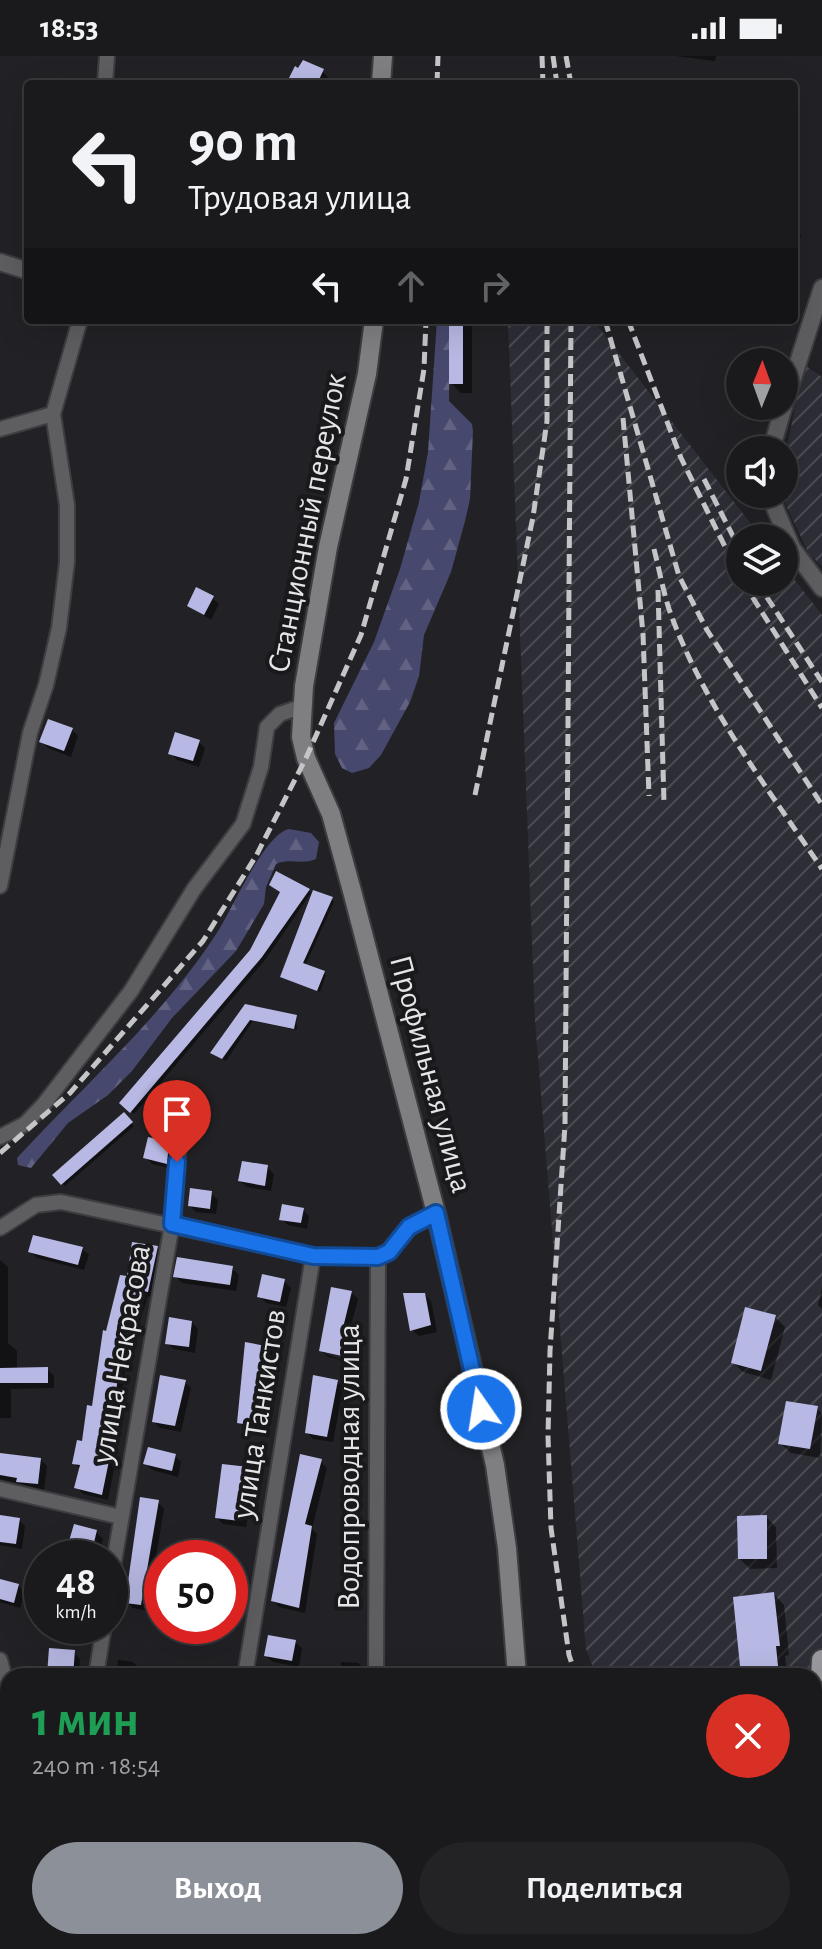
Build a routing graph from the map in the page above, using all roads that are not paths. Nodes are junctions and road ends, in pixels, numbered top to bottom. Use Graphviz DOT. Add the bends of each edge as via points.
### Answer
graph roads {
  1 [pos="107,56"];
  2 [pos="383,56"];
  3 [pos="105,80"];
  4 [pos="381,80"];
  5 [pos="0,262"];
  6 [pos="24,270"];
  7 [pos="822,288"];
  8 [pos="79,324"];
  9 [pos="373,324"];
  10 [pos="798,363"];
  11 [pos="53,414"];
  12 [pos="0,429"];
  13 [pos="775,508"];
  14 [pos="822,588"];
  15 [pos="303,706"];
  16 [pos="301,737"];
  17 [pos="0,886"];
  18 [pos="180,1131"];
  19 [pos="0,1137"];
  20 [pos="436,1213"];
  21 [pos="172,1224"];
  22 [pos="0,1228"];
  23 [pos="313,1256"];
  24 [pos="378,1257"];
  25 [pos="0,1489"];
  26 [pos="121,1517"];
  27 [pos="117,1540"];
  28 [pos="101,1644"];
  29 [pos="97,1668"];
  30 [pos="246,1668"];
  31 [pos="376,1668"];
  32 [pos="516,1668"];
  1 -- 3 [label="street"];
  2 -- 4 [label="main road"];
  5 -- 6 [label="street"];
  7 -- 10 [label="street"];
  8 -- 11 [label="street"];
  9 -- 15 [label="main road, Станционный переулок" via="328,547"];
  11 -- 12 [label="street"];
  11 -- 17 [label="street" via="67,505 67,562 59,628 30,733"];
  13 -- 14 [label="street" via="792,548"];
  15 -- 16 [label="main road, Станционный переулок"];
  15 -- 19 [label="street" via="280,714 267,727 243,824 194,889 131,991 44,1104 25,1124"];
  16 -- 20 [label="main road, Профильная улица" via="331,814"];
  18 -- 21 [label="street, улица Некрасова"];
  20 -- 24 [label="street" via="409,1227 389,1252"];
  20 -- 32 [label="main road, Профильная улица" via="495,1465"];
  21 -- 22 [label="street" via="49,1202"];
  21 -- 23 [label="street"];
  21 -- 26 [label="street, улица Некрасова"];
  23 -- 24 [label="street"];
  23 -- 30 [label="street, улица Танкистов"];
  24 -- 31 [label="street, Водопроводная улица"];
  25 -- 26 [label="street"];
  26 -- 27 [label="street, улица Некрасова"];
  28 -- 29 [label="street"];
}
